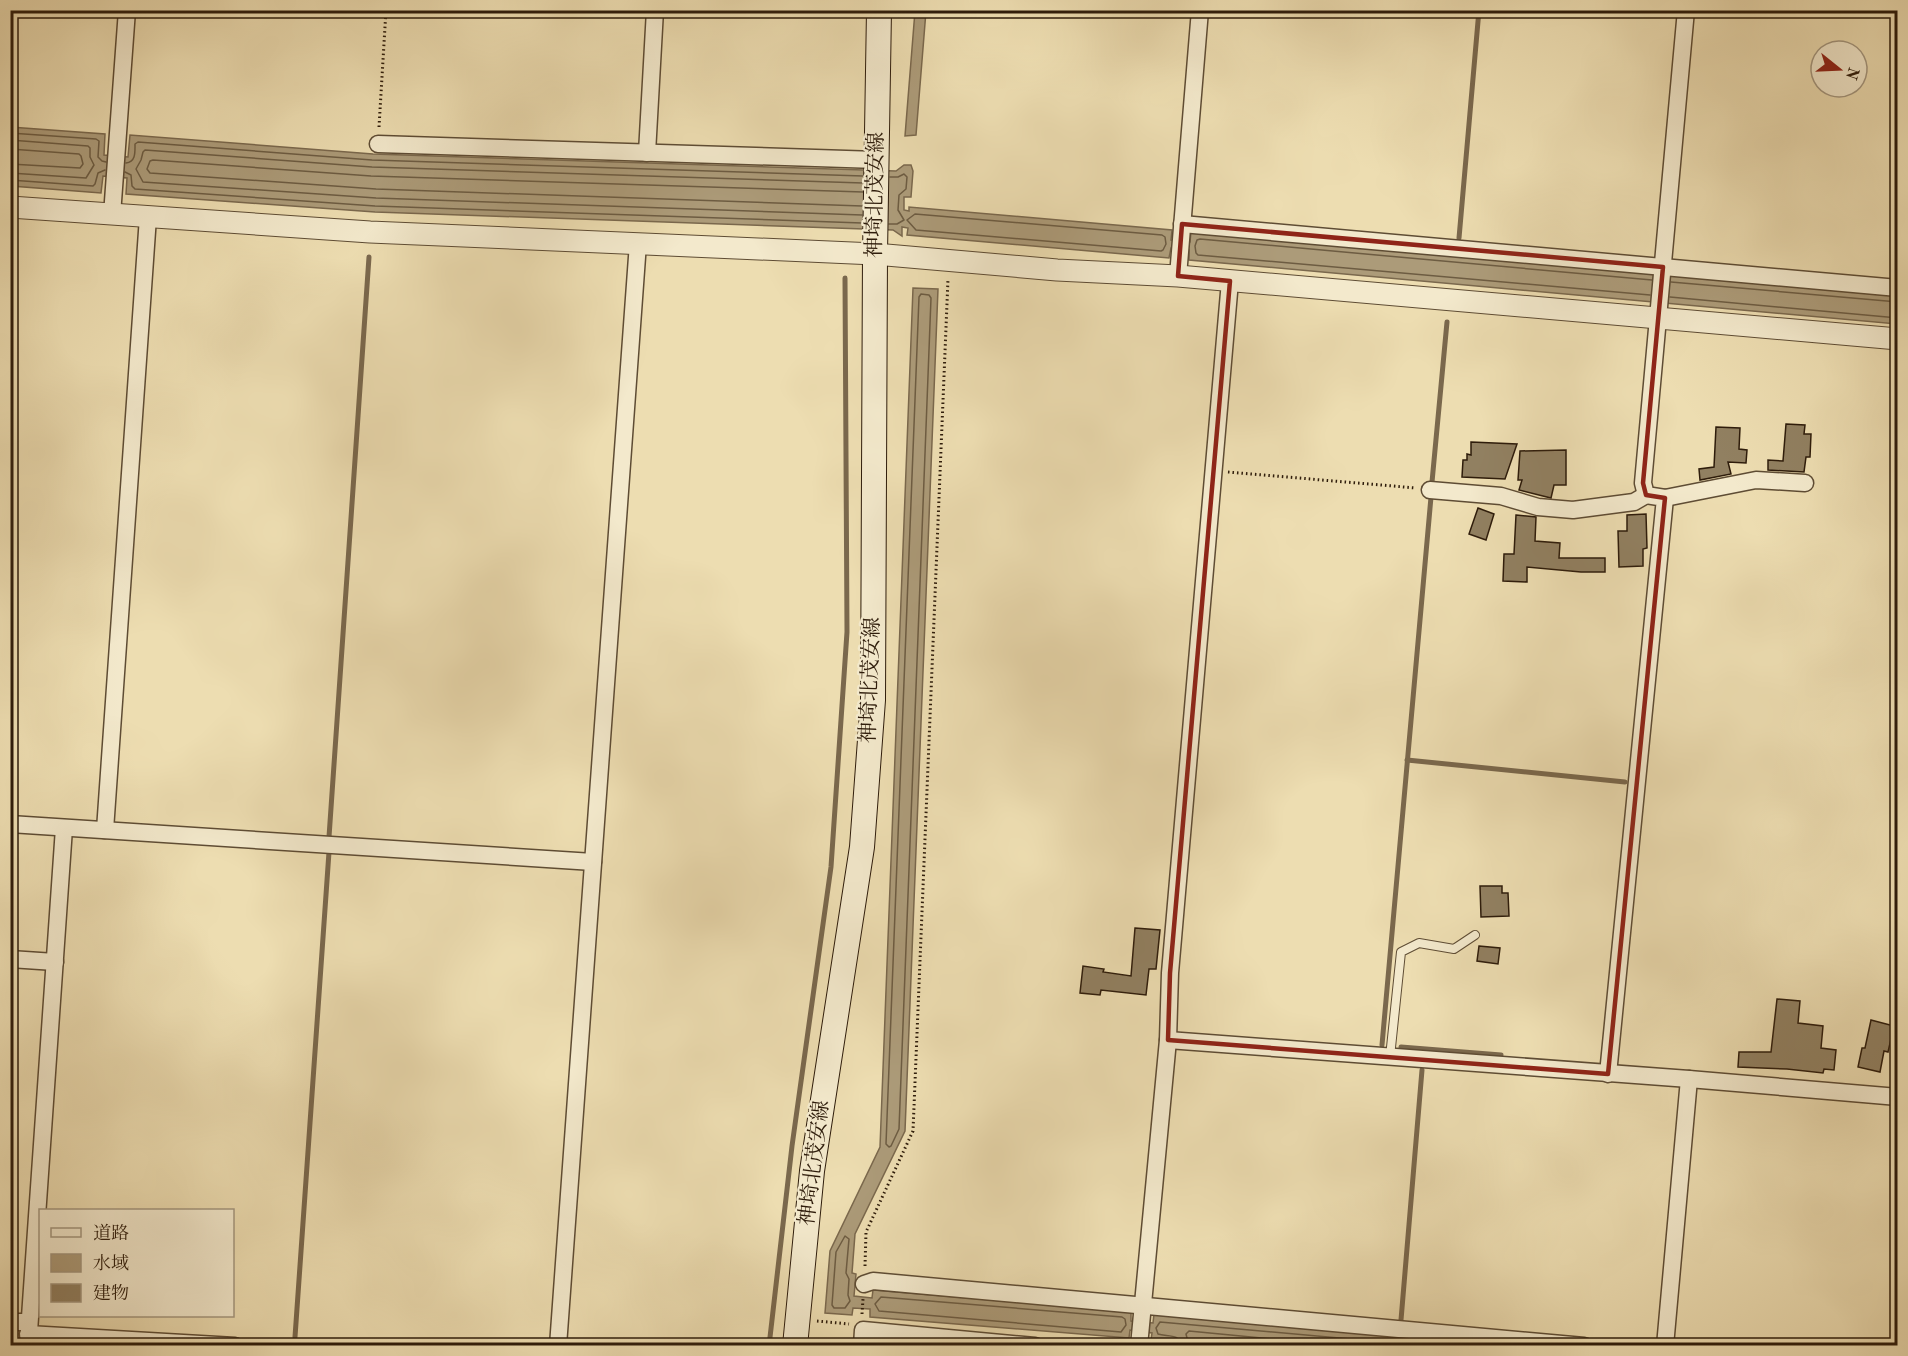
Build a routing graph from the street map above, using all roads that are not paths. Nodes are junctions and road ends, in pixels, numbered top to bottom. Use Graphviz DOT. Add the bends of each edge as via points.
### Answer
graph roads {
  1 [pos="127,10"];
  2 [pos="655,10"];
  3 [pos="879,10"];
  4 [pos="1200,10"];
  5 [pos="1686,10"];
  6 [pos="378,144"];
  7 [pos="647,153"];
  8 [pos="877,160"];
  9 [pos="10,207"];
  10 [pos="112,215"];
  11 [pos="148,217"];
  12 [pos="1181,238"];
  13 [pos="638,243"];
  14 [pos="875,246"];
  15 [pos="1663,269"];
  16 [pos="1178,276"];
  17 [pos="1230,281"];
  18 [pos="1898,288"];
  19 [pos="1659,313"];
  20 [pos="1898,339"];
  21 [pos="1805,483"];
  22 [pos="1430,489"];
  23 [pos="1647,495"];
  24 [pos="1665,498"];
  25 [pos="10,824"];
  26 [pos="64,828"];
  27 [pos="105,830"];
  28 [pos="593,862"];
  29 [pos="1475,935"];
  30 [pos="10,959"];
  31 [pos="55,962"];
  32 [pos="1168,1040"];
  33 [pos="1390,1057"];
  34 [pos="1608,1074"];
  35 [pos="1689,1080"];
  36 [pos="1898,1097"];
  37 [pos="864,1290"];
  38 [pos="10,1322"];
  39 [pos="1141,1326"];
  40 [pos="28,1334"];
  41 [pos="235,1346"];
  42 [pos="558,1346"];
  43 [pos="795,1346"];
  44 [pos="862,1346"];
  45 [pos="1035,1346"];
  46 [pos="1584,1346"];
  47 [pos="1665,1346"];
  1 -- 10 [label="street"];
  2 -- 7 [label="street"];
  3 -- 8 [label="main road, 神埼北茂安線"];
  4 -- 12 [label="street"];
  5 -- 15 [label="street"];
  6 -- 7 [label="street"];
  7 -- 8 [label="street"];
  8 -- 14 [label="main road, 神埼北茂安線"];
  9 -- 10 [label="street"];
  10 -- 11 [label="street"];
  11 -- 13 [label="street" via="370,232"];
  11 -- 27 [label="street"];
  12 -- 15 [label="street"];
  12 -- 16 [label="street"];
  13 -- 14 [label="street"];
  13 -- 28 [label="street"];
  14 -- 16 [label="street" via="949,260"];
  14 -- 43 [label="main road, 神埼北茂安線" via="873,700 862,847 812,1171"];
  15 -- 18 [label="street"];
  15 -- 19 [label="street"];
  16 -- 17 [label="street"];
  17 -- 19 [label="street"];
  17 -- 32 [label="street" via="1170,974"];
  19 -- 20 [label="street"];
  19 -- 23 [label="street" via="1643,483"];
  21 -- 24 [label="street" via="1756,480"];
  22 -- 23 [label="street" via="1501,496 1538,507 1574,510 1634,502"];
  23 -- 24 [label="street"];
  24 -- 34 [label="street"];
  25 -- 26 [label="street"];
  26 -- 27 [label="street"];
  26 -- 31 [label="street"];
  27 -- 28 [label="street"];
  28 -- 42 [label="street"];
  29 -- 33 [label="lane" via="1454,949 1419,943 1401,952"];
  30 -- 31 [label="street"];
  31 -- 40 [label="street"];
  32 -- 33 [label="street"];
  32 -- 39 [label="street"];
  33 -- 34 [label="street"];
  34 -- 35 [label="street"];
  35 -- 36 [label="street"];
  35 -- 47 [label="street"];
  37 -- 39 [label="street" via="873,1281"];
  38 -- 40 [label="street"];
  39 -- 46 [label="street"];
  40 -- 41 [label="street"];
  44 -- 45 [label="street" via="863,1330"];
}
